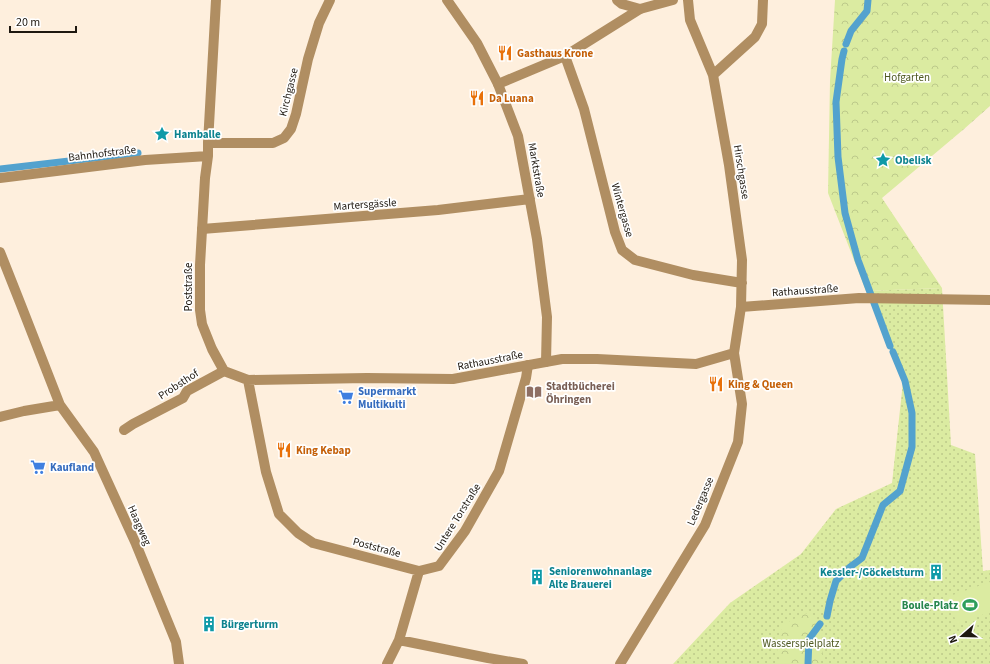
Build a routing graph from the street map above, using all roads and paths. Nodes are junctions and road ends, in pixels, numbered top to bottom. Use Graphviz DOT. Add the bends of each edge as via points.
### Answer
graph roads {
  1 [pos="216,0"];
  2 [pos="330,0"];
  3 [pos="447,0"];
  4 [pos="617,0"];
  5 [pos="673,0"];
  6 [pos="688,0"];
  7 [pos="763,0"];
  8 [pos="640,9"];
  9 [pos="565,56"];
  10 [pos="713,75"];
  11 [pos="498,84"];
  12 [pos="208,143"];
  13 [pos="208,156"];
  14 [pos="0,178"];
  15 [pos="530,199"];
  16 [pos="202,229"];
  17 [pos="0,252"];
  18 [pos="742,283"];
  19 [pos="990,300"];
  20 [pos="741,307"];
  21 [pos="734,353"];
  22 [pos="546,362"];
  23 [pos="528,365"];
  24 [pos="224,370"];
  25 [pos="248,380"];
  26 [pos="60,405"];
  27 [pos="0,417"];
  28 [pos="124,430"];
  29 [pos="419,571"];
  30 [pos="399,640"];
  31 [pos="180,664"];
  32 [pos="387,664"];
  33 [pos="523,664"];
  34 [pos="620,664"];
  1 -- 12 [label="street, Poststraße"];
  2 -- 12 [label="street, Kirchgasse" via="319,23 308,59 296,114 291,129 284,138 273,143"];
  3 -- 11 [label="street, Marktstraße" via="477,43"];
  4 -- 8 [label="street"];
  5 -- 8 [label="street"];
  6 -- 10 [label="street, Hirschgasse" via="690,20"];
  7 -- 10 [label="street" via="762,24 755,37"];
  8 -- 9 [label="street"];
  9 -- 11 [label="street"];
  9 -- 18 [label="street, Wintergasse" via="584,109 615,232 622,250 635,260 693,275"];
  10 -- 18 [label="street, Hirschgasse" via="729,165 742,260"];
  11 -- 15 [label="street, Marktstraße" via="518,136"];
  12 -- 13 [label="street, Poststraße"];
  13 -- 14 [label="street, Bahnhofstraße" via="144,160"];
  13 -- 16 [label="street, Poststraße"];
  15 -- 16 [label="street, Martersgässle" via="438,210"];
  15 -- 22 [label="street, Marktstraße" via="547,317"];
  16 -- 24 [label="street, Poststraße" via="202,324"];
  17 -- 26 [label="street, Haagweg"];
  18 -- 20 [label="street, Hirschgasse"];
  19 -- 20 [label="street, Rathausstraße" via="870,298"];
  20 -- 21 [label="street, Hirschgasse"];
  21 -- 22 [label="street, Rathausstraße" via="696,364 598,359 562,359"];
  21 -- 34 [label="street, Ledergasse" via="742,404 738,442 705,525"];
  22 -- 23 [label="street, Rathausstraße"];
  23 -- 25 [label="street, Rathausstraße" via="453,379"];
  23 -- 29 [label="street, Untere Torstraße" via="499,471 465,531 439,566"];
  24 -- 25 [label="street"];
  24 -- 28 [label="street, Probsthof" via="187,391 183,398"];
  25 -- 29 [label="street, Poststraße" via="266,472 279,514 298,533 313,543"];
  26 -- 27 [label="street"];
  26 -- 31 [label="street, Haagweg" via="94,452 136,544 176,642"];
  29 -- 30 [label="street"];
  30 -- 32 [label="street"];
  30 -- 33 [label="street"];
}
